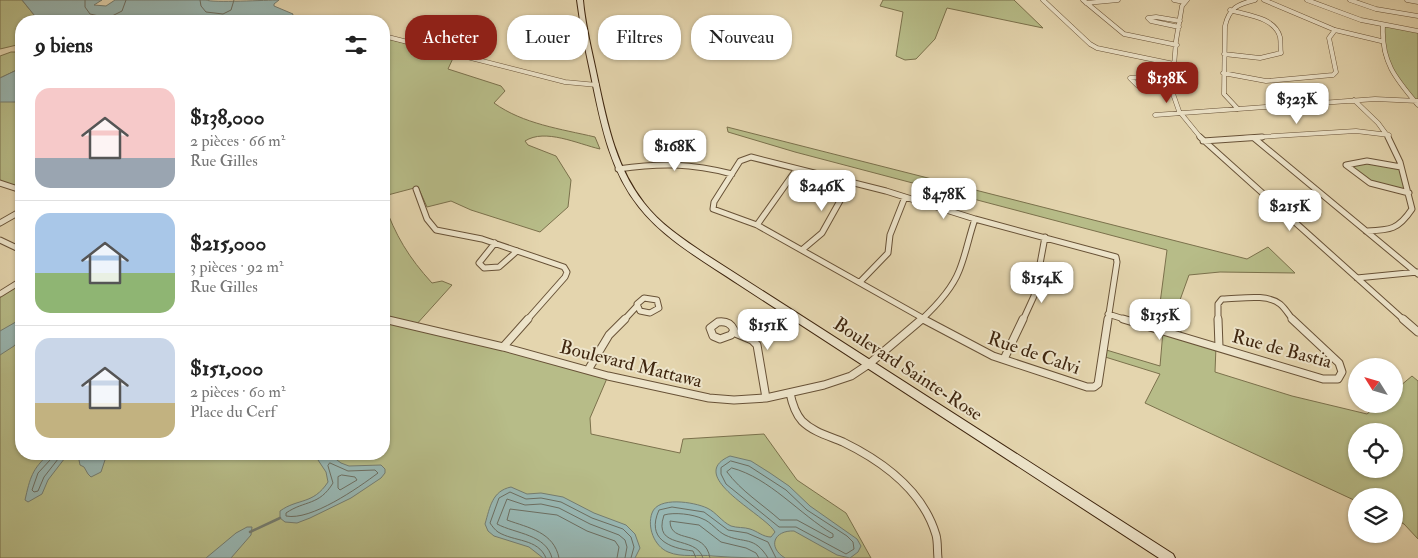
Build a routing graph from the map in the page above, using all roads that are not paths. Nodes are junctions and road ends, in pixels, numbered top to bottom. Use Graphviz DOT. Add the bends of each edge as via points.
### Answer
graph roads {
  1 [pos="580,0"];
  2 [pos="1043,0"];
  3 [pos="1118,0"];
  4 [pos="1174,0"];
  5 [pos="1255,0"];
  6 [pos="1264,0"];
  7 [pos="1307,0"];
  8 [pos="1352,0"];
  9 [pos="1407,0"];
  10 [pos="1084,1"];
  11 [pos="1186,1"];
  12 [pos="1418,2"];
  13 [pos="1230,10"];
  14 [pos="1418,16"];
  15 [pos="1180,21"];
  16 [pos="1383,26"];
  17 [pos="1179,27"];
  18 [pos="1335,30"];
  19 [pos="1418,31"];
  20 [pos="390,38"];
  21 [pos="1381,42"];
  22 [pos="1177,45"];
  23 [pos="1224,54"];
  24 [pos="1174,64"];
  25 [pos="1223,74"];
  26 [pos="1172,83"];
  27 [pos="597,86"];
  28 [pos="1172,90"];
  29 [pos="1354,100"];
  30 [pos="1416,100"];
  31 [pos="1418,105"];
  32 [pos="1238,109"];
  33 [pos="1182,113"];
  34 [pos="1154,115"];
  35 [pos="1389,135"];
  36 [pos="1254,138"];
  37 [pos="1203,141"];
  38 [pos="1401,166"];
  39 [pos="618,169"];
  40 [pos="796,170"];
  41 [pos="732,174"];
  42 [pos="850,182"];
  43 [pos="0,183"];
  44 [pos="15,188"];
  45 [pos="416,190"];
  46 [pos="1409,193"];
  47 [pos="905,197"];
  48 [pos="15,214"];
  49 [pos="976,218"];
  50 [pos="0,223"];
  51 [pos="757,225"];
  52 [pos="1366,231"];
  53 [pos="1046,237"];
  54 [pos="0,240"];
  55 [pos="495,243"];
  56 [pos="15,247"];
  57 [pos="802,249"];
  58 [pos="517,251"];
  59 [pos="1418,273"];
  60 [pos="1357,278"];
  61 [pos="860,282"];
  62 [pos="15,285"];
  63 [pos="0,294"];
  64 [pos="637,306"];
  65 [pos="1108,314"];
  66 [pos="923,318"];
  67 [pos="390,320"];
  68 [pos="733,332"];
  69 [pos="1418,332"];
  70 [pos="504,347"];
  71 [pos="1218,347"];
  72 [pos="1004,359"];
  73 [pos="869,364"];
  74 [pos="588,370"];
  75 [pos="790,392"];
  76 [pos="766,398"];
  77 [pos="938,558"];
  78 [pos="1168,558"];
  1 -- 27 [label="street, Boulevard Sainte-Rose"];
  2 -- 24 [label="street" via="1098,48"];
  3 -- 10 [label="street"];
  4 -- 11 [label="street"];
  5 -- 13 [label="street"];
  6 -- 18 [label="street"];
  7 -- 16 [label="street" via="1348,17"];
  8 -- 14 [label="street" via="1376,9"];
  9 -- 12 [label="street"];
  10 -- 22 [label="street" via="1124,34"];
  11 -- 15 [label="street"];
  13 -- 23 [label="street" via="1226,17"];
  13 -- 23 [label="street" via="1259,18 1275,27 1280,36 1281,53 1267,57"];
  15 -- 17 [label="street"];
  15 -- 17 [label="street" via="1148,18"];
  16 -- 19 [label="street"];
  16 -- 21 [label="street"];
  17 -- 22 [label="street"];
  18 -- 21 [label="street"];
  18 -- 25 [label="street" via="1329,38 1336,72 1333,75 1266,81"];
  20 -- 27 [label="street" via="565,82"];
  21 -- 30 [label="street" via="1388,66"];
  22 -- 24 [label="street"];
  23 -- 25 [label="street"];
  24 -- 26 [label="street"];
  25 -- 32 [label="street" via="1224,94"];
  26 -- 28 [label="street"];
  26 -- 28 [label="street" via="1130,78 1137,85"];
  27 -- 39 [label="street, Boulevard Sainte-Rose"];
  28 -- 33 [label="street"];
  29 -- 30 [label="street"];
  29 -- 32 [label="street"];
  29 -- 35 [label="street" via="1370,112"];
  30 -- 31 [label="street"];
  32 -- 33 [label="street"];
  33 -- 34 [label="street"];
  33 -- 37 [label="street"];
  35 -- 36 [label="street" via="1356,131"];
  35 -- 38 [label="street"];
  36 -- 37 [label="street"];
  36 -- 52 [label="street"];
  37 -- 60 [label="street"];
  38 -- 46 [label="street"];
  38 -- 46 [label="street" via="1369,161 1346,165 1370,183"];
  39 -- 41 [label="street" via="677,162 698,164"];
  39 -- 73 [label="street, Boulevard Sainte-Rose" via="642,207 668,230 741,282"];
  40 -- 41 [label="street, Rue de Calvi" via="746,158 740,161"];
  40 -- 42 [label="street, Rue de Calvi"];
  40 -- 51 [label="street"];
  41 -- 51 [label="street, Rue de Calvi" via="713,209"];
  42 -- 47 [label="street, Rue de Calvi"];
  42 -- 57 [label="street" via="822,233"];
  43 -- 44 [label="street"];
  45 -- 55 [label="street" via="427,219 436,230"];
  46 -- 52 [label="street" via="1412,209 1403,224 1396,228"];
  47 -- 49 [label="street, Rue de Calvi"];
  47 -- 61 [label="street" via="890,235 888,253"];
  48 -- 50 [label="street"];
  49 -- 53 [label="street, Rue de Calvi"];
  49 -- 66 [label="street, Boulevard Mattawa" via="959,272 945,294"];
  51 -- 57 [label="street, Rue de Calvi"];
  52 -- 59 [label="street"];
  53 -- 65 [label="street, Rue de Calvi" via="1116,258"];
  53 -- 72 [label="street" via="1034,296"];
  54 -- 56 [label="street"];
  55 -- 58 [label="street"];
  55 -- 58 [label="street" via="479,263 484,268 494,269 506,263"];
  57 -- 61 [label="street, Rue de Calvi"];
  58 -- 70 [label="street" via="564,267 567,272"];
  59 -- 60 [label="street"];
  60 -- 69 [label="street"];
  61 -- 66 [label="street, Rue de Calvi"];
  62 -- 63 [label="street"];
  64 -- 74 [label="street" via="608,335"];
  65 -- 71 [label="street, Rue de Bastia"];
  65 -- 72 [label="street, Rue de Calvi" via="1098,384 1094,387"];
  66 -- 72 [label="street, Rue de Calvi" via="974,347"];
  66 -- 73 [label="street, Boulevard Mattawa"];
  67 -- 70 [label="street, Boulevard Mattawa"];
  68 -- 76 [label="street" via="757,345"];
  70 -- 74 [label="street, Boulevard Mattawa"];
  71 -- 71 [label="street, Rue de Bastia" via="1323,379 1338,379 1342,372 1339,363 1300,328 1280,304 1270,300 1222,299 1218,304"];
  73 -- 75 [label="street, Boulevard Mattawa" via="842,380"];
  73 -- 78 [label="street, Boulevard Sainte-Rose"];
  74 -- 76 [label="street, Boulevard Mattawa" via="709,398"];
  75 -- 76 [label="street, Boulevard Mattawa"];
  75 -- 77 [label="street" via="793,406 804,424 871,457 909,488 924,509 936,536"];
}
